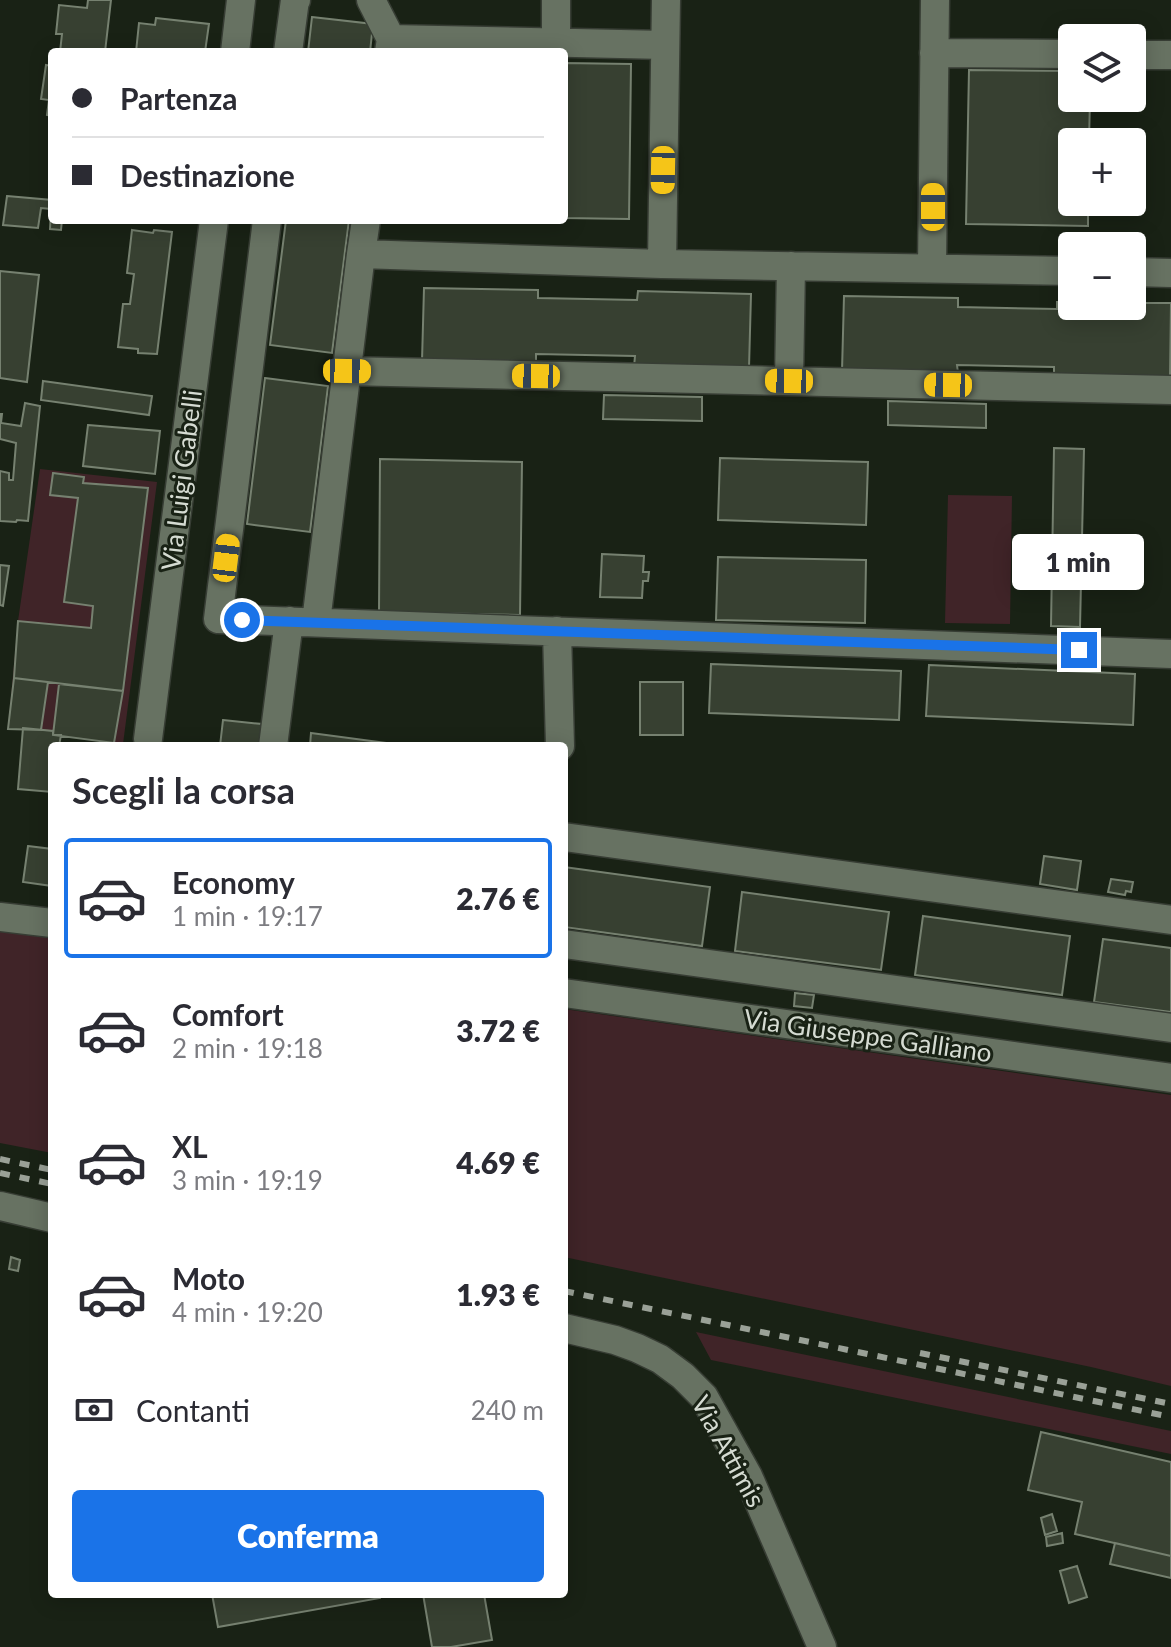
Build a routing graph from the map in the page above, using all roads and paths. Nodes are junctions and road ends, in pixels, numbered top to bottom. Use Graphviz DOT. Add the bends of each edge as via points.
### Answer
graph roads {
  1 [pos="241,0"];
  2 [pos="296,0"];
  3 [pos="371,0"];
  4 [pos="556,0"];
  5 [pos="666,0"];
  6 [pos="935,0"];
  7 [pos="556,42"];
  8 [pos="390,45"];
  9 [pos="665,45"];
  10 [pos="235,48"];
  11 [pos="289,48"];
  12 [pos="934,53"];
  13 [pos="1058,54"];
  14 [pos="1146,55"];
  15 [pos="1171,55"];
  16 [pos="213,224"];
  17 [pos="267,224"];
  18 [pos="365,224"];
  19 [pos="361,254"];
  20 [pos="662,264"];
  21 [pos="791,266"];
  22 [pos="932,268"];
  23 [pos="1058,271"];
  24 [pos="1146,272"];
  25 [pos="1171,273"];
  26 [pos="347,371"];
  27 [pos="789,381"];
  28 [pos="1171,390"];
  29 [pos="303,622"];
  30 [pos="557,631"];
  31 [pos="1171,654"];
  32 [pos="148,739"];
  33 [pos="274,742"];
  34 [pos="560,742"];
  35 [pos="568,838"];
  36 [pos="0,917"];
  37 [pos="1171,920"];
  38 [pos="48,923"];
  39 [pos="568,945"];
  40 [pos="568,994"];
  41 [pos="1171,1028"];
  42 [pos="1171,1078"];
  43 [pos="0,1206"];
  44 [pos="48,1217"];
  45 [pos="568,1329"];
  46 [pos="822,1647"];
  1 -- 10 [label="street"];
  2 -- 11 [label="street"];
  3 -- 8 [label="street"];
  4 -- 7 [label="street"];
  5 -- 9 [label="street"];
  6 -- 12 [label="street"];
  7 -- 8 [label="street"];
  7 -- 9 [label="street"];
  9 -- 20 [label="street"];
  12 -- 13 [label="street"];
  12 -- 22 [label="street"];
  14 -- 15 [label="street"];
  16 -- 32 [label="street, Via Luigi Gabelli"];
  17 -- 29 [label="street" via="218,619"];
  18 -- 19 [label="street"];
  19 -- 20 [label="street"];
  19 -- 26 [label="street"];
  20 -- 21 [label="street"];
  21 -- 22 [label="street"];
  21 -- 27 [label="street"];
  22 -- 23 [label="street"];
  24 -- 25 [label="street"];
  26 -- 27 [label="street"];
  26 -- 29 [label="street"];
  27 -- 28 [label="street"];
  29 -- 30 [label="street"];
  29 -- 33 [label="street"];
  30 -- 31 [label="street"];
  30 -- 34 [label="street"];
  35 -- 37 [label="street"];
  36 -- 38 [label="street"];
  39 -- 41 [label="street"];
  40 -- 42 [label="street, Via Giuseppe Galliano"];
  43 -- 44 [label="street"];
  45 -- 46 [label="street, Via Attimis" via="615,1340 660,1359 704,1397 748,1476"];
}
